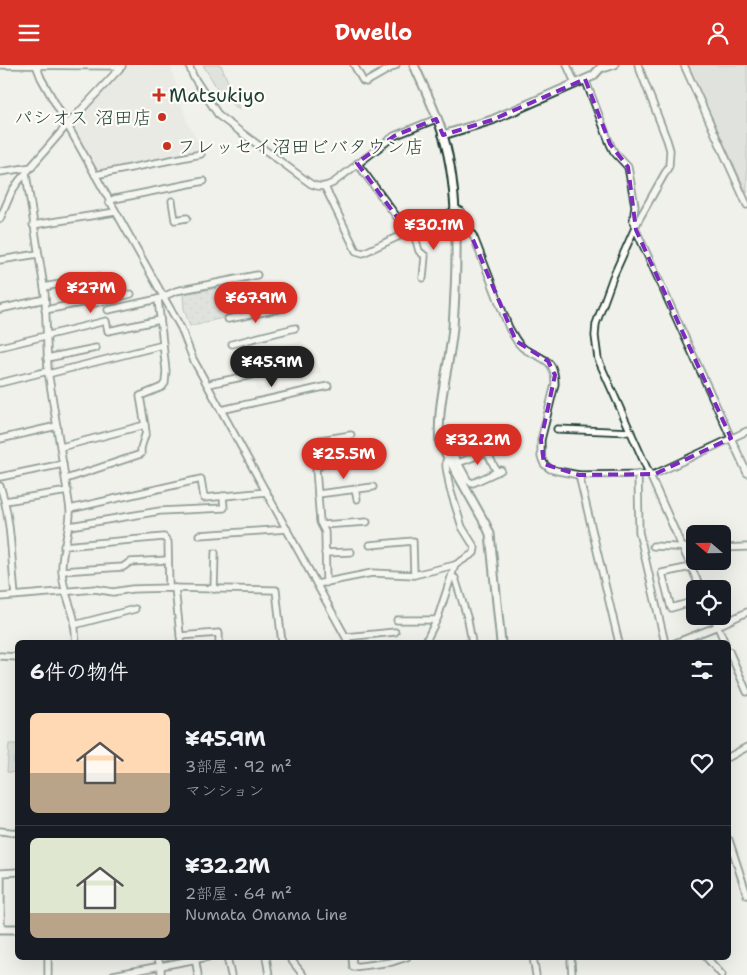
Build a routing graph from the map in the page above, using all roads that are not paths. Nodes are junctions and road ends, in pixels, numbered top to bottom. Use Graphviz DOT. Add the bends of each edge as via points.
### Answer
graph roads {
  1 [pos="0,65"];
  2 [pos="22,65"];
  3 [pos="36,65"];
  4 [pos="123,65"];
  5 [pos="189,65"];
  6 [pos="354,65"];
  7 [pos="396,65"];
  8 [pos="414,65"];
  9 [pos="567,65"];
  10 [pos="615,65"];
  11 [pos="638,65"];
  12 [pos="684,65"];
  13 [pos="602,66"];
  14 [pos="585,79"];
  15 [pos="575,83"];
  16 [pos="436,119"];
  17 [pos="67,125"];
  18 [pos="443,135"];
  19 [pos="201,154"];
  20 [pos="357,163"];
  21 [pos="32,167"];
  22 [pos="0,172"];
  23 [pos="26,174"];
  24 [pos="95,175"];
  25 [pos="204,181"];
  26 [pos="325,187"];
  27 [pos="172,201"];
  28 [pos="109,202"];
  29 [pos="747,205"];
  30 [pos="454,210"];
  31 [pos="115,212"];
  32 [pos="188,218"];
  33 [pos="0,219"];
  34 [pos="33,225"];
  35 [pos="636,229"];
  36 [pos="410,231"];
  37 [pos="38,253"];
  38 [pos="0,260"];
  39 [pos="257,275"];
  40 [pos="97,277"];
  41 [pos="423,278"];
  42 [pos="44,287"];
  43 [pos="131,294"];
  44 [pos="160,298"];
  45 [pos="45,299"];
  46 [pos="0,309"];
  47 [pos="280,309"];
  48 [pos="45,310"];
  49 [pos="108,310"];
  50 [pos="228,319"];
  51 [pos="160,320"];
  52 [pos="295,328"];
  53 [pos="46,336"];
  54 [pos="232,343"];
  55 [pos="163,345"];
  56 [pos="0,347"];
  57 [pos="96,348"];
  58 [pos="47,358"];
  59 [pos="48,372"];
  60 [pos="252,375"];
  61 [pos="0,383"];
  62 [pos="208,385"];
  63 [pos="328,386"];
  64 [pos="221,409"];
  65 [pos="145,425"];
  66 [pos="57,426"];
  67 [pos="557,429"];
  68 [pos="747,431"];
  69 [pos="631,432"];
  70 [pos="351,435"];
  71 [pos="731,438"];
  72 [pos="0,439"];
  73 [pos="440,439"];
  74 [pos="61,447"];
  75 [pos="448,457"];
  76 [pos="64,463"];
  77 [pos="458,463"];
  78 [pos="747,473"];
  79 [pos="638,474"];
  80 [pos="649,474"];
  81 [pos="579,475"];
  82 [pos="0,477"];
  83 [pos="66,479"];
  84 [pos="0,486"];
  85 [pos="372,487"];
  86 [pos="355,489"];
  87 [pos="68,491"];
  88 [pos="267,492"];
  89 [pos="318,494"];
  90 [pos="223,496"];
  91 [pos="357,499"];
  92 [pos="5,501"];
  93 [pos="70,509"];
  94 [pos="367,522"];
  95 [pos="70,525"];
  96 [pos="322,525"];
  97 [pos="287,529"];
  98 [pos="199,535"];
  99 [pos="370,545"];
  100 [pos="653,546"];
  101 [pos="64,547"];
  102 [pos="682,547"];
  103 [pos="686,547"];
  104 [pos="747,547"];
  105 [pos="731,548"];
  106 [pos="351,552"];
  107 [pos="215,553"];
  108 [pos="325,553"];
  109 [pos="686,556"];
  110 [pos="168,560"];
  111 [pos="455,565"];
  112 [pos="686,568"];
  113 [pos="62,571"];
  114 [pos="414,575"];
  115 [pos="452,577"];
  116 [pos="326,583"];
  117 [pos="317,584"];
  118 [pos="172,588"];
  119 [pos="214,589"];
  120 [pos="65,593"];
  121 [pos="15,595"];
  122 [pos="0,597"];
  123 [pos="686,604"];
  124 [pos="135,609"];
  125 [pos="747,612"];
  126 [pos="397,620"];
  127 [pos="436,620"];
  128 [pos="74,625"];
  129 [pos="718,626"];
  130 [pos="395,632"];
  131 [pos="180,635"];
  132 [pos="76,640"];
  133 [pos="181,640"];
  134 [pos="219,640"];
  135 [pos="282,640"];
  136 [pos="347,640"];
  137 [pos="426,640"];
  138 [pos="471,640"];
  139 [pos="501,640"];
  140 [pos="618,640"];
  141 [pos="664,640"];
  142 [pos="683,640"];
  143 [pos="724,640"];
  144 [pos="0,656"];
  145 [pos="731,656"];
  146 [pos="15,657"];
  147 [pos="747,692"];
  148 [pos="747,747"];
  149 [pos="731,756"];
  150 [pos="0,831"];
  151 [pos="15,833"];
  152 [pos="731,846"];
  153 [pos="15,872"];
  154 [pos="747,895"];
  155 [pos="0,929"];
  156 [pos="15,929"];
  157 [pos="48,960"];
  158 [pos="158,960"];
  159 [pos="191,960"];
  160 [pos="195,960"];
  161 [pos="228,960"];
  162 [pos="266,960"];
  163 [pos="291,960"];
  164 [pos="352,960"];
  165 [pos="398,960"];
  166 [pos="534,960"];
  167 [pos="709,960"];
  168 [pos="571,961"];
  169 [pos="161,967"];
  170 [pos="48,975"];
  171 [pos="113,975"];
  172 [pos="161,975"];
  173 [pos="198,975"];
  174 [pos="231,975"];
  175 [pos="269,975"];
  176 [pos="303,975"];
  177 [pos="536,975"];
  178 [pos="572,975"];
  179 [pos="722,975"];
  1 -- 2 [label="street"];
  2 -- 3 [label="street"];
  3 -- 4 [label="street"];
  3 -- 17 [label="street"];
  4 -- 17 [label="street"];
  5 -- 26 [label="street" via="219,116 311,184"];
  6 -- 7 [label="street" via="366,82"];
  8 -- 16 [label="main road"];
  9 -- 15 [label="street"];
  10 -- 13 [label="street"];
  11 -- 35 [label="street" via="667,140 670,161"];
  12 -- 29 [label="street"];
  13 -- 14 [label="main road"];
  14 -- 15 [label="main road"];
  14 -- 35 [label="street" via="610,144 628,167"];
  15 -- 18 [label="main road" via="492,120"];
  16 -- 18 [label="main road"];
  16 -- 20 [label="street" via="394,136"];
  17 -- 21 [label="street"];
  17 -- 24 [label="street"];
  18 -- 30 [label="main road"];
  19 -- 24 [label="street"];
  20 -- 26 [label="street"];
  20 -- 36 [label="street"];
  21 -- 22 [label="street"];
  21 -- 23 [label="street"];
  23 -- 33 [label="street" via="12,191"];
  23 -- 34 [label="street"];
  24 -- 28 [label="street"];
  25 -- 28 [label="street"];
  26 -- 36 [label="street" via="356,251 363,253"];
  27 -- 32 [label="street" via="175,220"];
  28 -- 31 [label="street"];
  30 -- 36 [label="street"];
  30 -- 73 [label="main road" via="453,329"];
  30 -- 81 [label="street" via="461,211 475,240 516,341 552,365 554,384 541,440 544,465"];
  31 -- 34 [label="street"];
  31 -- 44 [label="street"];
  34 -- 37 [label="street"];
  35 -- 69 [label="street" via="613,277 594,337 598,359"];
  35 -- 71 [label="street"];
  36 -- 41 [label="street" via="419,251 425,256"];
  37 -- 38 [label="street"];
  37 -- 42 [label="street"];
  39 -- 44 [label="street" via="176,291"];
  40 -- 42 [label="street"];
  42 -- 45 [label="street"];
  43 -- 48 [label="street"];
  44 -- 49 [label="street"];
  44 -- 51 [label="street"];
  44 -- 62 [label="street" via="180,328"];
  45 -- 46 [label="street"];
  45 -- 48 [label="street"];
  47 -- 50 [label="street"];
  48 -- 53 [label="street"];
  51 -- 53 [label="street" via="108,331 106,321"];
  51 -- 55 [label="street"];
  52 -- 54 [label="street"];
  53 -- 56 [label="street"];
  53 -- 58 [label="street"];
  55 -- 59 [label="street"];
  55 -- 65 [label="street" via="165,383 140,396"];
  57 -- 58 [label="street"];
  58 -- 59 [label="street"];
  59 -- 61 [label="street"];
  59 -- 66 [label="street"];
  60 -- 62 [label="street"];
  62 -- 64 [label="street"];
  63 -- 64 [label="street"];
  64 -- 88 [label="street"];
  65 -- 74 [label="street"];
  65 -- 83 [label="street" via="141,454"];
  66 -- 72 [label="street"];
  66 -- 74 [label="street"];
  67 -- 69 [label="street"];
  68 -- 71 [label="street"];
  69 -- 80 [label="street"];
  70 -- 89 [label="street" via="320,440 323,463 316,469"];
  71 -- 78 [label="street"];
  71 -- 80 [label="street"];
  73 -- 75 [label="main road"];
  73 -- 77 [label="street" via="445,439"];
  74 -- 76 [label="street"];
  75 -- 111 [label="street" via="446,467 450,489 462,527 475,549"];
  75 -- 139 [label="main road" via="490,535"];
  76 -- 82 [label="street"];
  76 -- 83 [label="street"];
  77 -- 77 [label="street" via="468,481 473,483 499,471 487,452"];
  79 -- 80 [label="street"];
  79 -- 81 [label="street"];
  79 -- 141 [label="street" via="639,532"];
  80 -- 102 [label="street"];
  81 -- 140 [label="street"];
  83 -- 87 [label="street"];
  84 -- 92 [label="street"];
  85 -- 86 [label="street"];
  86 -- 89 [label="street"];
  86 -- 91 [label="street"];
  87 -- 92 [label="street"];
  87 -- 93 [label="street"];
  88 -- 90 [label="street"];
  88 -- 97 [label="street"];
  89 -- 96 [label="street"];
  90 -- 93 [label="street" via="204,498 201,479"];
  90 -- 95 [label="street" via="224,508 160,511"];
  92 -- 121 [label="street"];
  93 -- 95 [label="street"];
  94 -- 96 [label="street"];
  95 -- 101 [label="street"];
  96 -- 108 [label="street"];
  97 -- 98 [label="street"];
  97 -- 117 [label="street"];
  99 -- 114 [label="street" via="413,541"];
  100 -- 102 [label="street"];
  101 -- 110 [label="street" via="164,537 168,542"];
  101 -- 113 [label="street"];
  102 -- 103 [label="street"];
  102 -- 109 [label="street"];
  104 -- 105 [label="street"];
  106 -- 108 [label="street"];
  107 -- 119 [label="street"];
  108 -- 116 [label="street"];
  110 -- 113 [label="street"];
  110 -- 118 [label="street"];
  111 -- 114 [label="street"];
  111 -- 115 [label="street"];
  112 -- 123 [label="street" via="662,573 671,608"];
  113 -- 120 [label="street"];
  114 -- 116 [label="street" via="372,573"];
  115 -- 127 [label="street"];
  115 -- 138 [label="street" via="455,578"];
  116 -- 117 [label="street"];
  117 -- 136 [label="street"];
  118 -- 119 [label="street"];
  118 -- 120 [label="street" via="95,589"];
  118 -- 131 [label="street"];
  119 -- 135 [label="street" via="276,589"];
  120 -- 121 [label="street"];
  120 -- 128 [label="street"];
  121 -- 122 [label="street"];
  124 -- 128 [label="street"];
  125 -- 129 [label="street"];
  126 -- 127 [label="street"];
  127 -- 137 [label="street"];
  128 -- 132 [label="street"];
  129 -- 142 [label="street"];
  129 -- 143 [label="street"];
  130 -- 136 [label="street"];
  131 -- 133 [label="street"];
  131 -- 134 [label="street" via="219,633"];
  144 -- 146 [label="street"];
  145 -- 147 [label="street"];
  148 -- 149 [label="street"];
  150 -- 151 [label="street"];
  152 -- 154 [label="street"];
  153 -- 155 [label="street" via="1,873"];
  155 -- 156 [label="main road"];
  157 -- 170 [label="street"];
  158 -- 169 [label="street"];
  159 -- 169 [label="street"];
  160 -- 173 [label="street"];
  161 -- 174 [label="street"];
  162 -- 175 [label="street"];
  163 -- 176 [label="street"];
  164 -- 165 [label="street" via="353,967"];
  166 -- 177 [label="street"];
  167 -- 179 [label="street"];
  168 -- 178 [label="street"];
  169 -- 171 [label="street"];
  169 -- 172 [label="street"];
}
